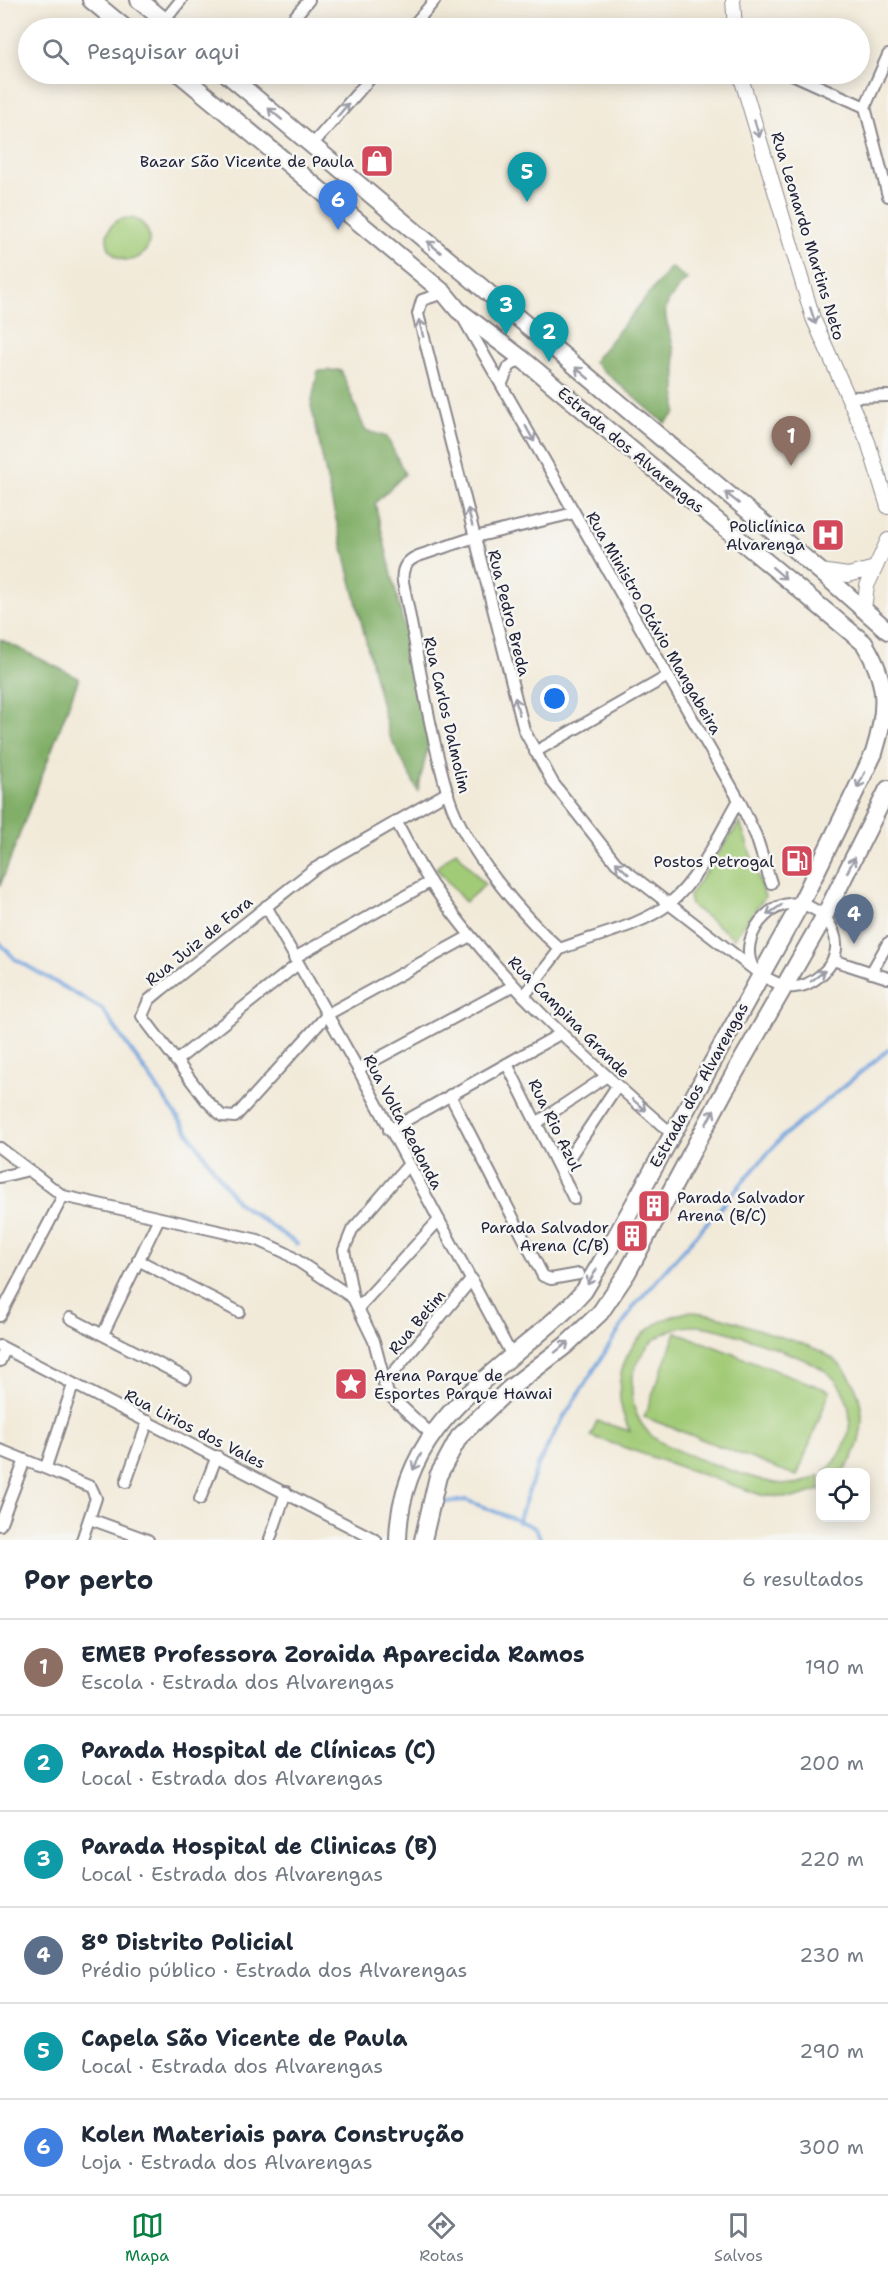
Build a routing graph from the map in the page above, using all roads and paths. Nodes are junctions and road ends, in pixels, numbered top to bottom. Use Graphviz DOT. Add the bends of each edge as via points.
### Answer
graph roads {
  1 [pos="91,0"];
  2 [pos="139,0"];
  3 [pos="180,0"];
  4 [pos="309,0"];
  5 [pos="435,0"];
  6 [pos="733,0"];
  7 [pos="113,18"];
  8 [pos="160,18"];
  9 [pos="171,18"];
  10 [pos="294,18"];
  11 [pos="420,18"];
  12 [pos="734,18"];
  13 [pos="888,55"];
  14 [pos="192,84"];
  15 [pos="236,84"];
  16 [pos="245,84"];
  17 [pos="365,84"];
  18 [pos="743,84"];
  19 [pos="814,84"];
  20 [pos="865,107"];
  21 [pos="227,113"];
  22 [pos="312,146"];
  23 [pos="293,167"];
  24 [pos="888,196"];
  25 [pos="444,293"];
  26 [pos="458,310"];
  27 [pos="521,358"];
  28 [pos="502,383"];
  29 [pos="888,396"];
  30 [pos="849,397"];
  31 [pos="888,507"];
  32 [pos="574,513"];
  33 [pos="476,537"];
  34 [pos="888,540"];
  35 [pos="875,568"];
  36 [pos="820,571"];
  37 [pos="864,609"];
  38 [pos="888,631"];
  39 [pos="668,676"];
  40 [pos="535,752"];
  41 [pos="888,789"];
  42 [pos="448,792"];
  43 [pos="739,800"];
  44 [pos="396,821"];
  45 [pos="430,882"];
  46 [pos="771,883"];
  47 [pos="801,903"];
  48 [pos="668,904"];
  49 [pos="266,906"];
  50 [pos="824,917"];
  51 [pos="470,936"];
  52 [pos="749,942"];
  53 [pos="888,943"];
  54 [pos="560,949"];
  55 [pos="730,950"];
  56 [pos="833,960"];
  57 [pos="296,961"];
  58 [pos="757,972"];
  59 [pos="871,973"];
  60 [pos="888,978"];
  61 [pos="513,986"];
  62 [pos="785,986"];
  63 [pos="524,996"];
  64 [pos="328,1014"];
  65 [pos="560,1034"];
  66 [pos="176,1061"];
  67 [pos="507,1064"];
  68 [pos="358,1069"];
  69 [pos="607,1076"];
  70 [pos="618,1086"];
  71 [pos="450,1095"];
  72 [pos="538,1122"];
  73 [pos="389,1130"];
  74 [pos="672,1134"];
  75 [pos="0,1148"];
  76 [pos="408,1165"];
  77 [pos="683,1169"];
  78 [pos="29,1170"];
  79 [pos="561,1170"];
  80 [pos="0,1177"];
  81 [pos="63,1196"];
  82 [pos="574,1199"];
  83 [pos="159,1218"];
  84 [pos="438,1220"];
  85 [pos="138,1260"];
  86 [pos="579,1274"];
  87 [pos="472,1279"];
  88 [pos="356,1302"];
  89 [pos="239,1312"];
  90 [pos="0,1316"];
  91 [pos="70,1318"];
  92 [pos="103,1334"];
  93 [pos="2,1347"];
  94 [pos="511,1354"];
  95 [pos="0,1361"];
  96 [pos="186,1378"];
  97 [pos="384,1384"];
  98 [pos="73,1385"];
  99 [pos="148,1421"];
  100 [pos="431,1434"];
  101 [pos="0,1450"];
  102 [pos="217,1456"];
  103 [pos="25,1460"];
  104 [pos="46,1467"];
  105 [pos="126,1482"];
  106 [pos="286,1492"];
  107 [pos="200,1499"];
  108 [pos="90,1519"];
  109 [pos="0,1526"];
  110 [pos="270,1539"];
  111 [pos="82,1540"];
  112 [pos="148,1540"];
  113 [pos="376,1540"];
  114 [pos="398,1540"];
  115 [pos="423,1540"];
  1 -- 7 [label="main road"];
  2 -- 8 [label="main road"];
  3 -- 9 [label="street"];
  4 -- 10 [label="street"];
  5 -- 11 [label="street"];
  6 -- 12 [label="street"];
  13 -- 20 [label="street"];
  14 -- 21 [label="main road, Estrada dos Alvarengas"];
  15 -- 21 [label="main road" via="235,99"];
  22 -- 16 [label="main road, Estrada dos Alvarengas, one-way"];
  22 -- 17 [label="street, one-way"];
  18 -- 30 [label="street, Rua Leonardo Martins Neto, one-way" via="813,318"];
  19 -- 20 [label="street"];
  20 -- 24 [label="street"];
  21 -- 23 [label="main road, Estrada dos Alvarengas"];
  22 -- 23 [label="main road"];
  36 -- 22 [label="main road, Estrada dos Alvarengas, one-way"];
  23 -- 25 [label="main road, Estrada dos Alvarengas"];
  25 -- 26 [label="main road, Estrada dos Alvarengas"];
  33 -- 25 [label="street, Rua Pedro Breda, one-way" via="418,314 422,300"];
  26 -- 27 [label="main road, Estrada dos Alvarengas"];
  26 -- 28 [label="street, Rua Ministro Otávio Mangabeira"];
  27 -- 28 [label="street" via="509,367"];
  27 -- 47 [label="main road, Estrada dos Alvarengas, one-way" via="864,643 878,662 886,681 883,728"];
  28 -- 32 [label="street, Rua Ministro Otávio Mangabeira, one-way"];
  29 -- 30 [label="street"];
  30 -- 31 [label="street, Rua Leonardo Martins Neto" via="878,469"];
  32 -- 33 [label="street, Rua Carlos Dalmolim"];
  32 -- 39 [label="street, Rua Ministro Otávio Mangabeira"];
  40 -- 33 [label="street, Rua Pedro Breda, one-way" via="517,708"];
  33 -- 42 [label="street, Rua Carlos Dalmolim" via="411,559 402,575"];
  34 -- 35 [label="street"];
  35 -- 36 [label="street" via="848,575"];
  35 -- 37 [label="street" via="867,586"];
  36 -- 37 [label="main road, Estrada dos Alvarengas"];
  37 -- 38 [label="main road, Estrada dos Alvarengas"];
  39 -- 40 [label="street"];
  39 -- 43 [label="street, Rua Ministro Otávio Mangabeira"];
  48 -- 40 [label="street, Rua Pedro Breda, one-way" via="616,863 570,806"];
  50 -- 41 [label="main road, Estrada dos Alvarengas, one-way"];
  42 -- 44 [label="street, Rua Juiz de Fora"];
  42 -- 54 [label="street, Rua Carlos Dalmolim" via="463,830 477,852 524,914"];
  43 -- 46 [label="street, Rua Ministro Otávio Mangabeira"];
  43 -- 48 [label="street" via="688,882"];
  44 -- 45 [label="street, Rua Campina Grande"];
  44 -- 49 [label="street, Rua Juiz de Fora" via="336,854"];
  45 -- 51 [label="street, Rua Campina Grande"];
  45 -- 57 [label="street"];
  47 -- 50 [label="street"];
  47 -- 52 [label="street, one-way" via="787,903 772,910"];
  47 -- 58 [label="main road, Estrada dos Alvarengas"];
  48 -- 54 [label="street" via="629,924"];
  48 -- 55 [label="street, Rua Pedro Breda"];
  49 -- 57 [label="street, Rua Volta Redonda"];
  49 -- 66 [label="street, Rua Juiz de Fora" via="144,1008 145,1023"];
  50 -- 56 [label="street" via="835,937"];
  50 -- 62 [label="main road, Estrada dos Alvarengas"];
  51 -- 61 [label="street, Rua Campina Grande"];
  51 -- 64 [label="street"];
  52 -- 55 [label="street"];
  52 -- 58 [label="street" via="747,954"];
  53 -- 59 [label="street"];
  54 -- 63 [label="street"];
  55 -- 58 [label="street, Rua Pedro Breda"];
  56 -- 59 [label="street"];
  62 -- 56 [label="street, one-way" via="810,982"];
  57 -- 64 [label="street, Rua Volta Redonda"];
  57 -- 66 [label="street"];
  58 -- 62 [label="street"];
  58 -- 74 [label="main road, Estrada dos Alvarengas"];
  59 -- 60 [label="street"];
  61 -- 63 [label="street, Rua Campina Grande"];
  61 -- 68 [label="street"];
  77 -- 62 [label="main road, Estrada dos Alvarengas, one-way"];
  63 -- 65 [label="street, Rua Campina Grande"];
  64 -- 66 [label="street, Rua Juiz de Fora" via="235,1118 222,1116"];
  64 -- 68 [label="street, Rua Volta Redonda"];
  65 -- 67 [label="street"];
  65 -- 69 [label="street, Rua Campina Grande"];
  67 -- 71 [label="street"];
  67 -- 72 [label="street, Rua Rio Azul"];
  68 -- 73 [label="street, Rua Volta Redonda"];
  69 -- 70 [label="street, Rua Campina Grande"];
  69 -- 72 [label="street"];
  70 -- 74 [label="street, Rua Campina Grande, one-way"];
  70 -- 79 [label="street"];
  71 -- 73 [label="street"];
  71 -- 86 [label="street" via="543,1276 551,1279"];
  72 -- 79 [label="street, Rua Rio Azul"];
  73 -- 76 [label="street, Rua Volta Redonda"];
  74 -- 77 [label="main road" via="675,1155"];
  74 -- 94 [label="main road, Estrada dos Alvarengas, one-way" via="584,1291 552,1323"];
  75 -- 78 [label="street"];
  76 -- 84 [label="street, Rua Volta Redonda"];
  76 -- 88 [label="street" via="346,1241 345,1262"];
  115 -- 77 [label="main road, Estrada dos Alvarengas, one-way" via="438,1476 459,1437 509,1389 600,1313 627,1273"];
  78 -- 80 [label="street"];
  78 -- 81 [label="street"];
  79 -- 82 [label="street, Rua Rio Azul"];
  81 -- 83 [label="street"];
  81 -- 90 [label="street"];
  83 -- 85 [label="street"];
  83 -- 88 [label="street" via="237,1234 276,1247"];
  84 -- 87 [label="street, Rua Volta Redonda"];
  84 -- 88 [label="street"];
  85 -- 89 [label="street"];
  85 -- 92 [label="street"];
  87 -- 94 [label="street, Rua Volta Redonda"];
  87 -- 97 [label="street, Rua Betim"];
  88 -- 97 [label="street" via="374,1341"];
  91 -- 92 [label="street"];
  92 -- 96 [label="street"];
  93 -- 95 [label="street"];
  93 -- 98 [label="street, Rua Lirios dos Vales"];
  94 -- 100 [label="main road, Estrada dos Alvarengas" via="470,1389"];
  97 -- 100 [label="street" via="393,1402"];
  98 -- 99 [label="street, Rua Lirios dos Vales"];
  98 -- 104 [label="street"];
  99 -- 102 [label="street, Rua Lirios dos Vales"];
  99 -- 105 [label="street"];
  100 -- 114 [label="main road, Estrada dos Alvarengas, one-way" via="403,1498"];
  101 -- 103 [label="street"];
  102 -- 106 [label="street, Rua Lirios dos Vales"];
  102 -- 107 [label="street"];
  103 -- 104 [label="street"];
  103 -- 109 [label="street"];
  104 -- 108 [label="street" via="91,1487 96,1498"];
  106 -- 110 [label="street"];
  106 -- 113 [label="street, Rua Lirios dos Vales"];
  108 -- 111 [label="street"];
  108 -- 112 [label="street"];
}
